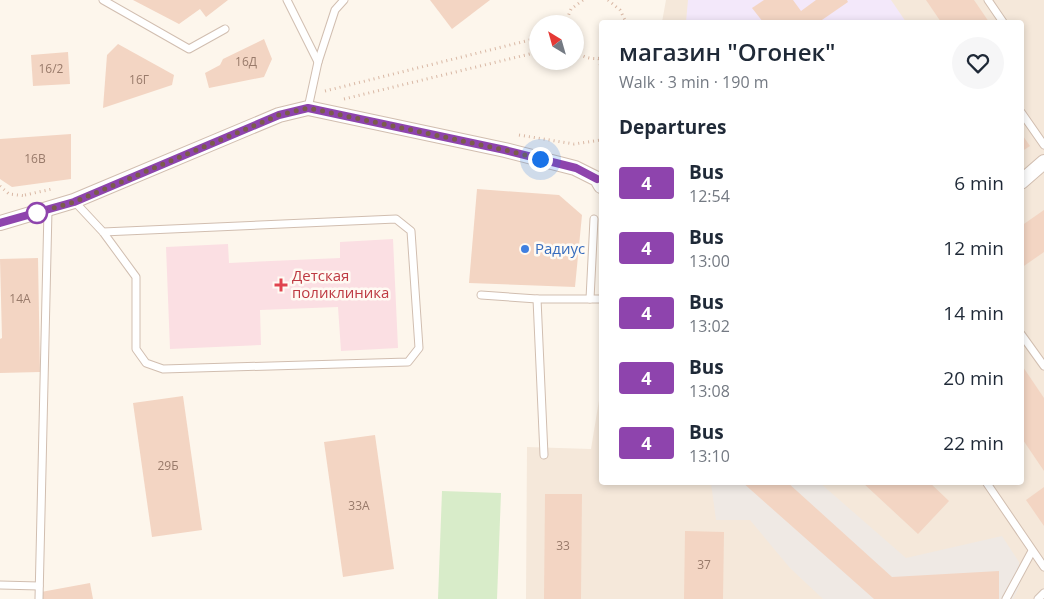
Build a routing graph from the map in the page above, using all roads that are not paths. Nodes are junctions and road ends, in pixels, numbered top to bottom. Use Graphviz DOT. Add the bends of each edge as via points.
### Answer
graph roads {
  1 [pos="103,0"];
  2 [pos="287,0"];
  3 [pos="344,0"];
  4 [pos="988,0"];
  5 [pos="1003,20"];
  6 [pos="225,29"];
  7 [pos="318,62"];
  8 [pos="310,101"];
  9 [pos="1024,116"];
  10 [pos="1044,144"];
  11 [pos="1044,162"];
  12 [pos="1024,179"];
  13 [pos="599,182"];
  14 [pos="74,202"];
  15 [pos="48,210"];
  16 [pos="594,219"];
  17 [pos="0,223"];
  18 [pos="102,232"];
  19 [pos="481,295"];
  20 [pos="537,299"];
  21 [pos="590,299"];
  22 [pos="599,299"];
  23 [pos="1024,338"];
  24 [pos="1044,366"];
  25 [pos="544,455"];
  26 [pos="988,485"];
  27 [pos="1032,551"];
  28 [pos="1044,567"];
  29 [pos="0,585"];
  30 [pos="38,586"];
  31 [pos="1044,593"];
  32 [pos="39,599"];
  33 [pos="1006,599"];
  34 [pos="1038,599"];
  1 -- 6 [label="lane" via="189,49"];
  2 -- 7 [label="lane"];
  3 -- 7 [label="lane" via="336,10"];
  4 -- 5 [label="lane"];
  7 -- 8 [label="lane"];
  8 -- 13 [label="street" via="576,168"];
  8 -- 14 [label="street"];
  9 -- 10 [label="lane"];
  11 -- 12 [label="street"];
  14 -- 15 [label="street"];
  14 -- 18 [label="lane"];
  15 -- 17 [label="street"];
  15 -- 30 [label="lane"];
  16 -- 21 [label="lane"];
  18 -- 18 [label="lane" via="136,278 136,349 146,363 163,369 408,362 419,348 411,230 396,219"];
  19 -- 20 [label="lane"];
  20 -- 21 [label="lane"];
  20 -- 25 [label="lane"];
  21 -- 22 [label="lane"];
  23 -- 24 [label="lane"];
  26 -- 27 [label="lane"];
  27 -- 28 [label="lane"];
  27 -- 33 [label="lane"];
  29 -- 30 [label="lane"];
  30 -- 32 [label="lane"];
  31 -- 34 [label="lane"];
}
